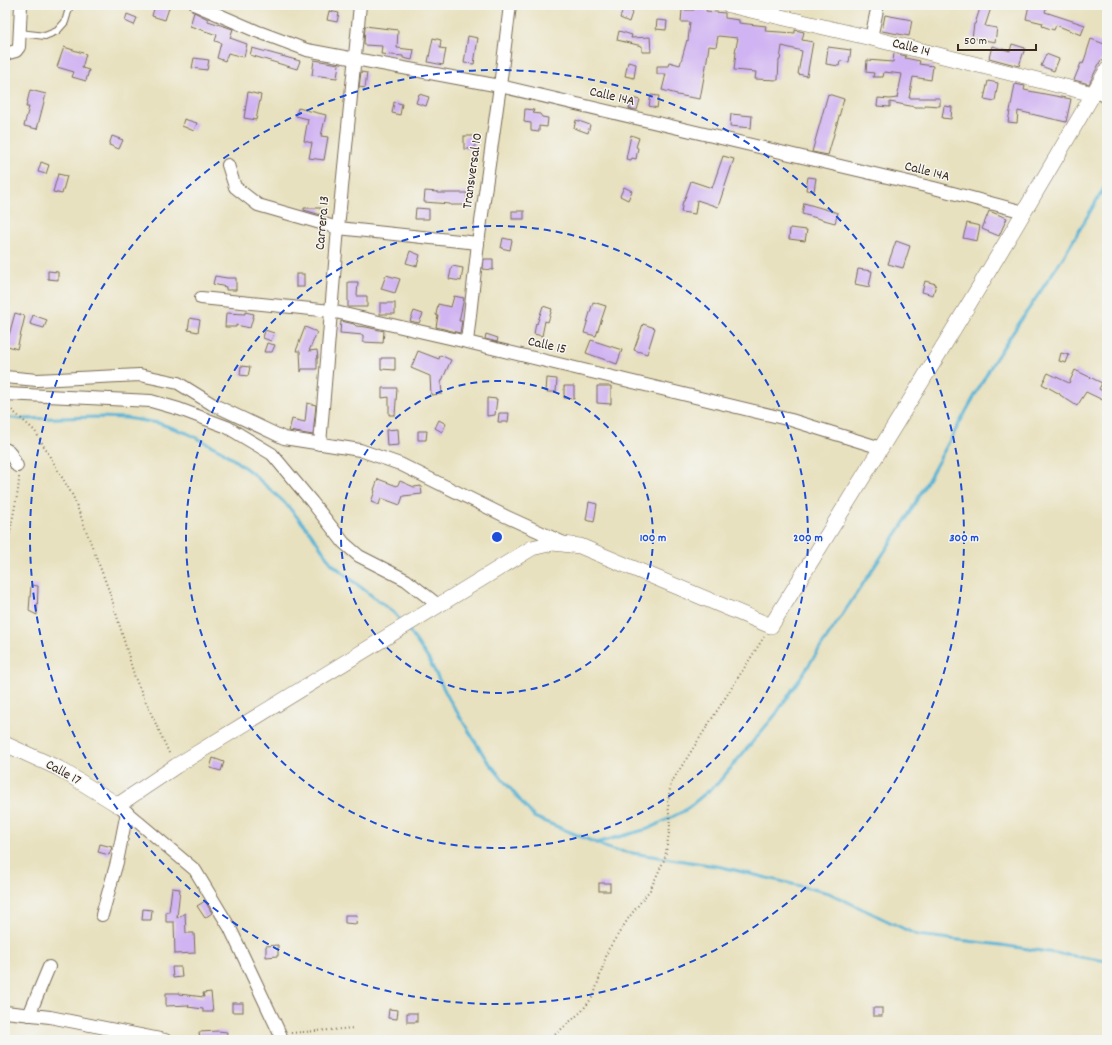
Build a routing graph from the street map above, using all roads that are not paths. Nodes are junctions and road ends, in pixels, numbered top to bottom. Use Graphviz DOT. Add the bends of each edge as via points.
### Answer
graph roads {
  1 [pos="21,5"];
  2 [pos="70,5"];
  3 [pos="196,5"];
  4 [pos="360,5"];
  5 [pos="510,5"];
  6 [pos="729,5"];
  7 [pos="878,5"];
  8 [pos="20,33"];
  9 [pos="871,38"];
  10 [pos="5,54"];
  11 [pos="354,59"];
  12 [pos="1107,70"];
  13 [pos="500,86"];
  14 [pos="1100,97"];
  15 [pos="228,166"];
  16 [pos="1024,212"];
  17 [pos="338,228"];
  18 [pos="478,243"];
  19 [pos="201,298"];
  20 [pos="331,311"];
  21 [pos="467,342"];
  22 [pos="5,377"];
  23 [pos="5,394"];
  24 [pos="320,444"];
  25 [pos="881,448"];
  26 [pos="5,449"];
  27 [pos="17,466"];
  28 [pos="570,545"];
  29 [pos="438,605"];
  30 [pos="5,744"];
  31 [pos="123,808"];
  32 [pos="102,915"];
  33 [pos="49,967"];
  34 [pos="5,1012"];
  35 [pos="30,1015"];
  36 [pos="281,1037"];
  37 [pos="165,1040"];
  1 -- 8 [label="street"];
  2 -- 8 [label="lane" via="66,22 57,31 45,36"];
  3 -- 11 [label="street, Calle 14A" via="307,50"];
  4 -- 11 [label="street, Carrera 13"];
  5 -- 13 [label="street, Transversal 10"];
  6 -- 9 [label="street, Calle 14"];
  7 -- 9 [label="street"];
  8 -- 10 [label="street" via="18,49"];
  9 -- 14 [label="street, Calle 14"];
  11 -- 13 [label="street, Calle 14A"];
  11 -- 17 [label="street, Carrera 13"];
  12 -- 14 [label="street"];
  13 -- 16 [label="street, Calle 14A" via="926,186"];
  13 -- 18 [label="street, Transversal 10"];
  14 -- 16 [label="street"];
  15 -- 17 [label="street" via="235,187 258,205"];
  16 -- 25 [label="street"];
  17 -- 18 [label="street"];
  17 -- 20 [label="street, Carrera 13"];
  18 -- 21 [label="street, Transversal 10"];
  19 -- 20 [label="street, Calle 15"];
  20 -- 21 [label="street, Calle 15"];
  20 -- 24 [label="street, Carrera 13"];
  21 -- 25 [label="street, Calle 15" via="791,420"];
  22 -- 24 [label="street" via="37,380 140,375 178,383 212,404 284,438"];
  23 -- 29 [label="street" via="151,401 227,427 272,454 344,543 359,556 406,580"];
  24 -- 28 [label="street" via="360,450 400,464"];
  25 -- 28 [label="street" via="771,626 580,546"];
  26 -- 27 [label="street" via="9,451"];
  28 -- 29 [label="street" via="553,543 532,548"];
  29 -- 31 [label="street" via="176,766"];
  30 -- 31 [label="street, Calle 17" via="58,768"];
  31 -- 32 [label="street" via="117,862"];
  31 -- 36 [label="street" via="196,870 230,928"];
  33 -- 35 [label="street"];
  34 -- 35 [label="street"];
  35 -- 37 [label="street"];
}
